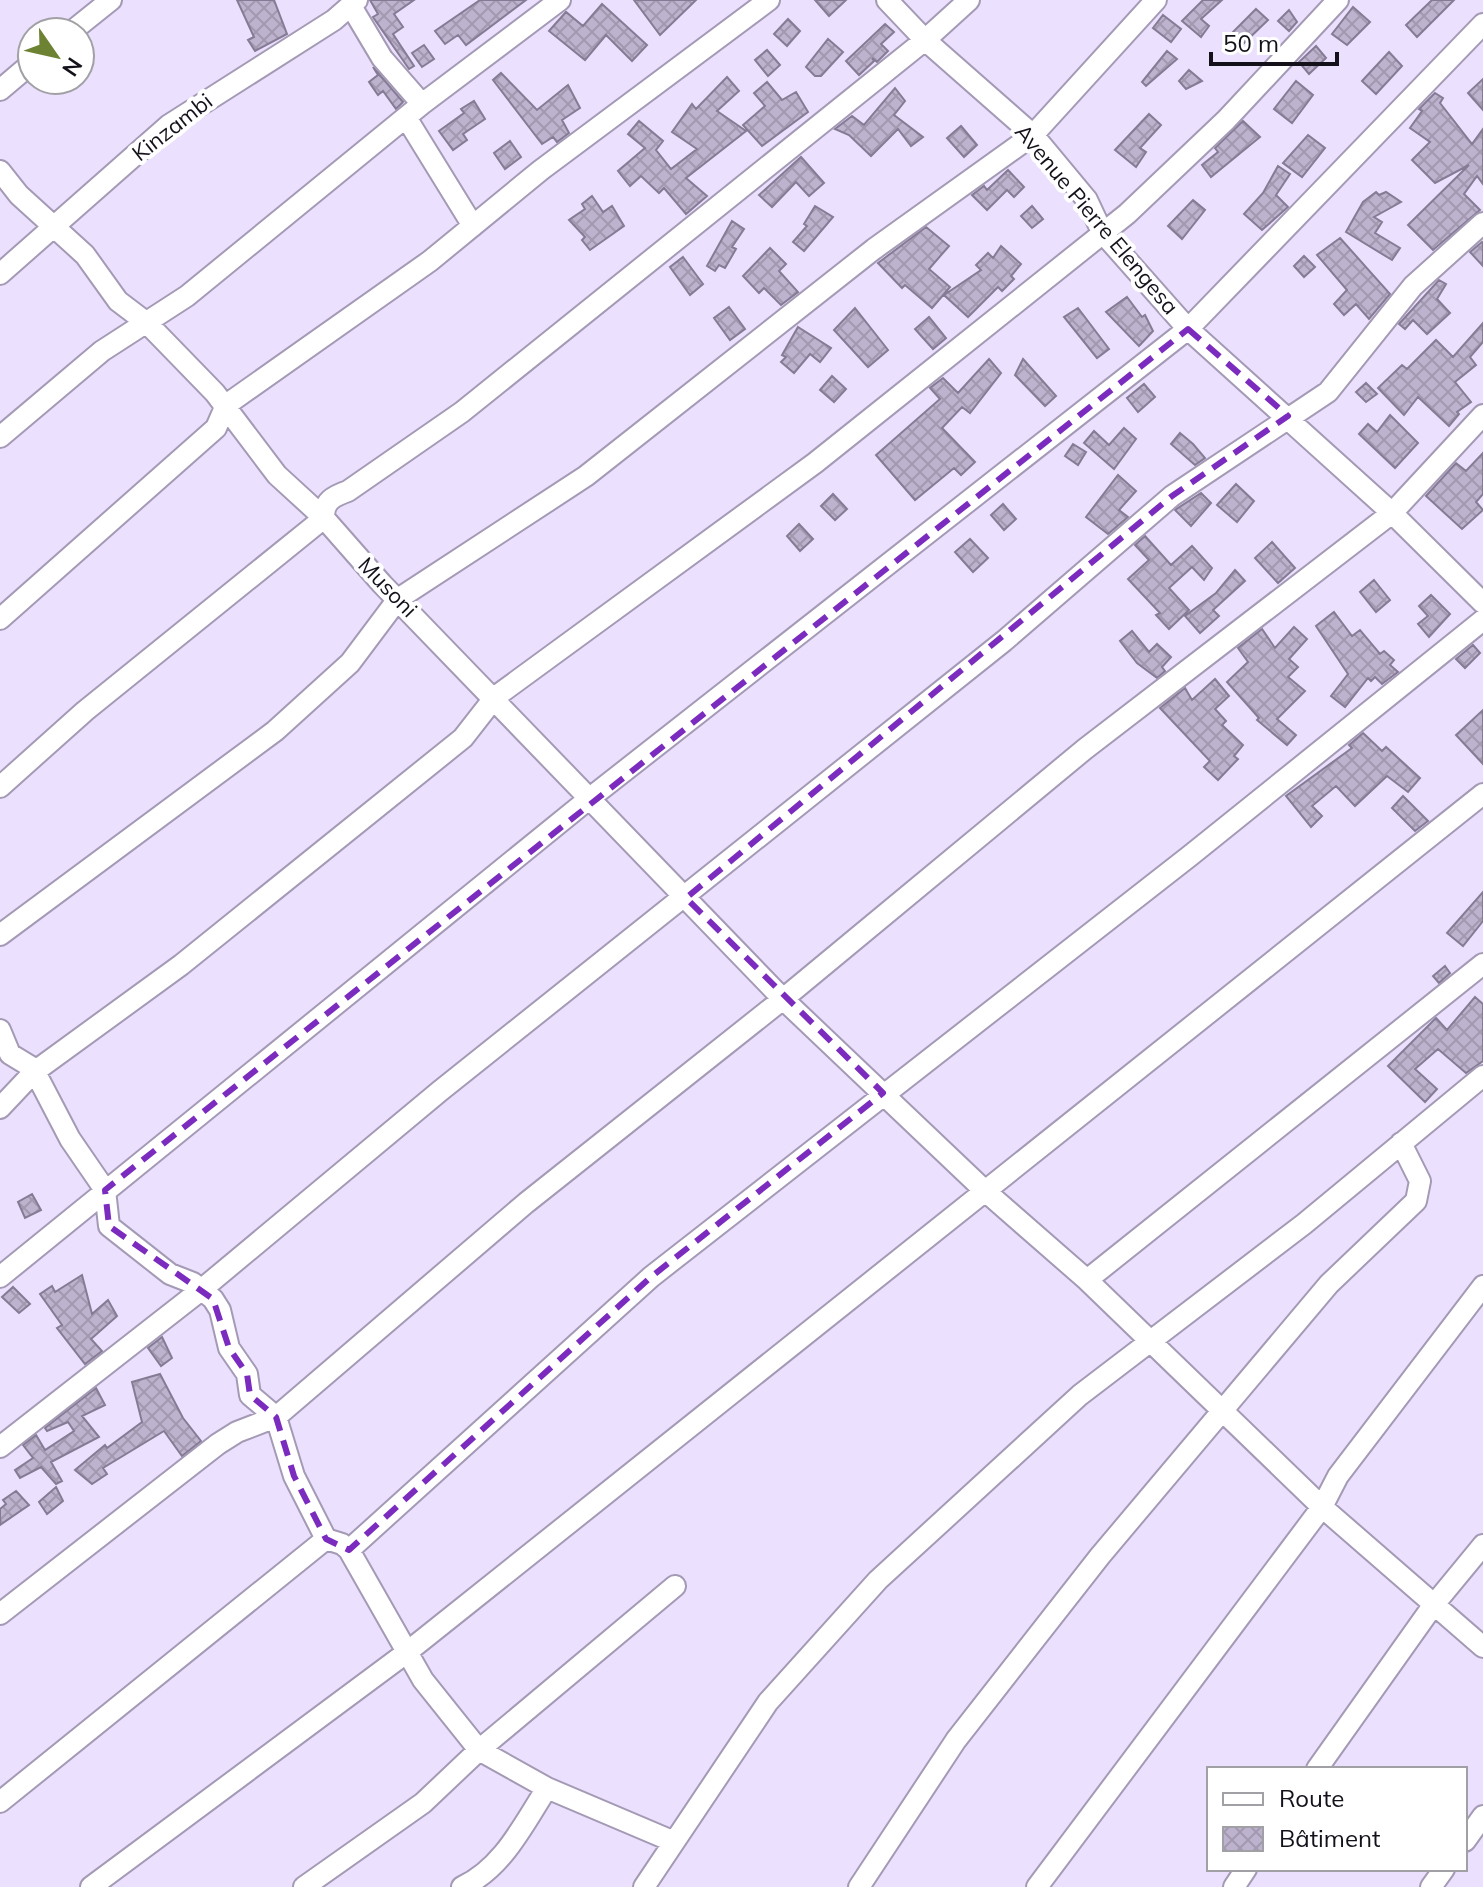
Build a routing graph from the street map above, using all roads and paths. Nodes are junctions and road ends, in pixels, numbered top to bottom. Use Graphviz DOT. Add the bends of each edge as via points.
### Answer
graph roads {
  1 [pos="111,0"];
  2 [pos="560,0"];
  3 [pos="769,0"];
  4 [pos="887,0"];
  5 [pos="969,0"];
  6 [pos="1156,0"];
  7 [pos="1338,0"];
  8 [pos="354,3"];
  9 [pos="91,16"];
  10 [pos="1483,24"];
  11 [pos="925,40"];
  12 [pos="16,76"];
  13 [pos="0,90"];
  14 [pos="422,104"];
  15 [pos="407,119"];
  16 [pos="1033,135"];
  17 [pos="0,171"];
  18 [pos="1483,223"];
  19 [pos="53,226"];
  20 [pos="473,226"];
  21 [pos="1102,232"];
  22 [pos="0,274"];
  23 [pos="147,323"];
  24 [pos="1188,329"];
  25 [pos="226,405"];
  26 [pos="1483,415"];
  27 [pos="1288,416"];
  28 [pos="0,437"];
  29 [pos="1392,513"];
  30 [pos="324,518"];
  31 [pos="398,599"];
  32 [pos="1483,603"];
  33 [pos="0,619"];
  34 [pos="1483,620"];
  35 [pos="495,697"];
  36 [pos="0,787"];
  37 [pos="1483,794"];
  38 [pos="590,798"];
  39 [pos="686,898"];
  40 [pos="0,935"];
  41 [pos="1483,964"];
  42 [pos="783,999"];
  43 [pos="0,1030"];
  44 [pos="34,1072"];
  45 [pos="1483,1076"];
  46 [pos="883,1093"];
  47 [pos="0,1108"];
  48 [pos="1401,1143"];
  49 [pos="105,1190"];
  50 [pos="984,1190"];
  51 [pos="0,1277"];
  52 [pos="1087,1280"];
  53 [pos="1483,1286"];
  54 [pos="201,1290"];
  55 [pos="1149,1341"];
  56 [pos="1222,1411"];
  57 [pos="276,1417"];
  58 [pos="0,1447"];
  59 [pos="1322,1507"];
  60 [pos="326,1539"];
  61 [pos="1483,1545"];
  62 [pos="349,1550"];
  63 [pos="675,1586"];
  64 [pos="1432,1607"];
  65 [pos="0,1614"];
  66 [pos="1483,1647"];
  67 [pos="406,1653"];
  68 [pos="479,1750"];
  69 [pos="1318,1767"];
  70 [pos="547,1788"];
  71 [pos="0,1802"];
  72 [pos="1483,1816"];
  73 [pos="1467,1838"];
  74 [pos="672,1841"];
  75 [pos="91,1887"];
  76 [pos="304,1887"];
  77 [pos="462,1887"];
  78 [pos="644,1887"];
  79 [pos="859,1887"];
  80 [pos="1037,1887"];
  1 -- 9 [label="street"];
  2 -- 14 [label="street"];
  3 -- 20 [label="street"];
  4 -- 11 [label="street, Avenue Pierre Elengesa"];
  5 -- 11 [label="street"];
  6 -- 16 [label="street"];
  7 -- 21 [label="street" via="1226,120"];
  8 -- 14 [label="street" via="382,58"];
  8 -- 19 [label="street, Kinzambi" via="169,125"];
  10 -- 24 [label="street"];
  11 -- 16 [label="street, Avenue Pierre Elengesa"];
  11 -- 30 [label="street" via="462,412 329,501"];
  12 -- 13 [label="street"];
  14 -- 15 [label="street"];
  15 -- 20 [label="street"];
  15 -- 23 [label="street"];
  16 -- 21 [label="street, Avenue Pierre Elengesa" via="1087,200"];
  16 -- 31 [label="street" via="874,249 586,476"];
  17 -- 19 [label="street, Musoni"];
  18 -- 27 [label="street" via="1413,286 1328,392"];
  19 -- 22 [label="street, Kinzambi"];
  19 -- 23 [label="street, Musoni" via="85,255 118,301"];
  20 -- 25 [label="street"];
  21 -- 24 [label="street, Avenue Pierre Elengesa"];
  21 -- 35 [label="street" via="815,463"];
  23 -- 25 [label="street, Musoni"];
  23 -- 28 [label="street" via="102,351"];
  24 -- 27 [label="street, Avenue Pierre Elengesa"];
  24 -- 38 [label="street"];
  25 -- 30 [label="street, Musoni" via="277,475"];
  25 -- 33 [label="street" via="216,428"];
  26 -- 29 [label="street"];
  27 -- 29 [label="street, Avenue Pierre Elengesa"];
  27 -- 39 [label="street" via="1172,496 1004,641"];
  29 -- 32 [label="street, Avenue Pierre Elengesa"];
  29 -- 42 [label="street" via="1085,749"];
  30 -- 31 [label="street, Musoni"];
  30 -- 36 [label="street" via="85,711"];
  31 -- 35 [label="street, Musoni"];
  31 -- 40 [label="street" via="350,663 275,731"];
  34 -- 46 [label="street"];
  35 -- 38 [label="street, Musoni"];
  35 -- 44 [label="street" via="463,738 181,965"];
  37 -- 50 [label="street"];
  38 -- 39 [label="street, Musoni"];
  38 -- 49 [label="street"];
  39 -- 42 [label="street, Musoni"];
  39 -- 54 [label="street" via="440,1091"];
  41 -- 52 [label="street"];
  42 -- 46 [label="street, Musoni"];
  42 -- 57 [label="street" via="538,1193"];
  43 -- 44 [label="street" via="10,1054"];
  44 -- 47 [label="street"];
  44 -- 49 [label="street"];
  45 -- 48 [label="street"];
  46 -- 50 [label="street, Musoni"];
  46 -- 62 [label="street" via="651,1277"];
  48 -- 55 [label="street"];
  48 -- 56 [label="street" via="1420,1181 1416,1201 1329,1284"];
  49 -- 51 [label="street"];
  49 -- 54 [label="street" via="109,1226 170,1274"];
  50 -- 52 [label="street, Musoni"];
  50 -- 67 [label="street"];
  52 -- 55 [label="street, Musoni"];
  53 -- 59 [label="street" via="1338,1476"];
  54 -- 57 [label="street" via="220,1310 229,1348 247,1374 250,1395"];
  54 -- 58 [label="street"];
  55 -- 56 [label="street, Musoni"];
  55 -- 74 [label="street" via="1080,1395 839,1620 768,1702"];
  56 -- 59 [label="street, Musoni"];
  56 -- 79 [label="street" via="1009,1668"];
  57 -- 60 [label="street" via="294,1476"];
  57 -- 65 [label="street" via="218,1444"];
  59 -- 64 [label="street, Musoni"];
  59 -- 80 [label="street"];
  60 -- 62 [label="street"];
  60 -- 71 [label="street"];
  61 -- 64 [label="street"];
  62 -- 67 [label="street"];
  63 -- 68 [label="street"];
  64 -- 66 [label="street, Musoni"];
  64 -- 69 [label="street"];
  67 -- 68 [label="street" via="442,1709"];
  67 -- 75 [label="street"];
  68 -- 70 [label="street"];
  68 -- 76 [label="street" via="423,1803"];
  70 -- 74 [label="street"];
  70 -- 77 [label="street" via="501,1857"];
  72 -- 73 [label="street"];
  74 -- 78 [label="street"];
}
